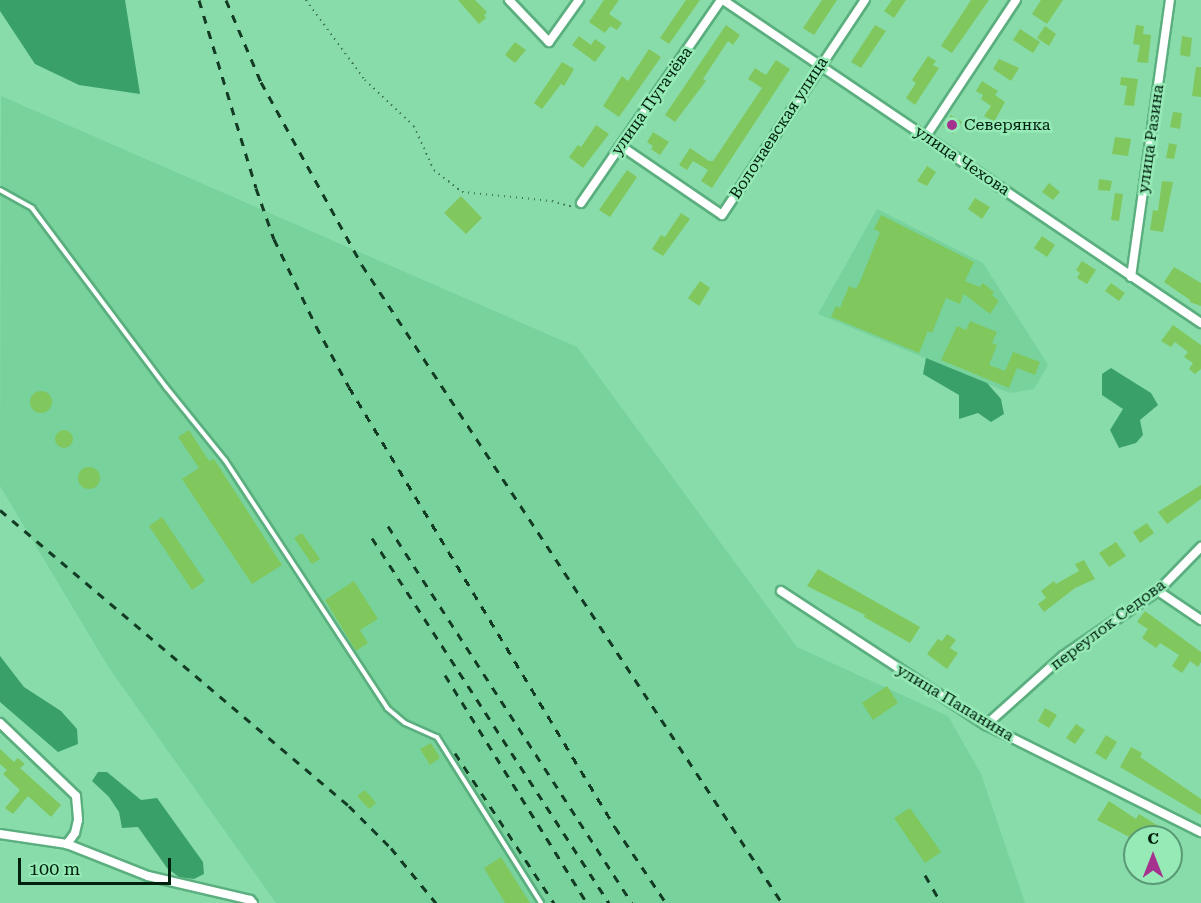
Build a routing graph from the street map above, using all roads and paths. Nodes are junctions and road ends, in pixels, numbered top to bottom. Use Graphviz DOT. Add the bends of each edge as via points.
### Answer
graph roads {
  1 [pos="306,0"];
  2 [pos="509,0"];
  3 [pos="579,0"];
  4 [pos="722,0"];
  5 [pos="865,0"];
  6 [pos="1016,0"];
  7 [pos="1170,0"];
  8 [pos="820,65"];
  9 [pos="926,136"];
  10 [pos="621,146"];
  11 [pos="0,190"];
  12 [pos="581,202"];
  13 [pos="1131,277"];
  14 [pos="1201,323"];
  15 [pos="1201,547"];
  16 [pos="781,591"];
  17 [pos="1158,591"];
  18 [pos="1201,620"];
  19 [pos="0,723"];
  20 [pos="986,725"];
  21 [pos="1201,832"];
  22 [pos="0,834"];
  23 [pos="67,844"];
  24 [pos="253,903"];
  25 [pos="542,903"];
  1 -- 12 [label="path" via="365,80 414,126 434,170 462,192 552,201 578,208"];
  2 -- 3 [label="street" via="549,42"];
  4 -- 8 [label="street, улица Чехова"];
  4 -- 10 [label="street, улица Пугачёва"];
  5 -- 8 [label="street, Волочаевская улица"];
  6 -- 9 [label="street"];
  7 -- 13 [label="street, улица Разина"];
  8 -- 9 [label="street, улица Чехова"];
  8 -- 10 [label="street, Волочаевская улица" via="722,215"];
  9 -- 13 [label="street, улица Чехова"];
  10 -- 12 [label="street, улица Пугачёва"];
  11 -- 25 [label="lane" via="32,208 225,460 387,708 405,723 437,736"];
  13 -- 14 [label="street, улица Чехова"];
  15 -- 17 [label="street, переулок Седова"];
  16 -- 20 [label="street, улица Папанина"];
  17 -- 18 [label="street"];
  17 -- 20 [label="street, переулок Седова" via="1063,656"];
  19 -- 23 [label="street" via="76,796 78,820"];
  20 -- 21 [label="street, улица Папанина"];
  22 -- 23 [label="street"];
  23 -- 24 [label="street" via="148,876"];
}
